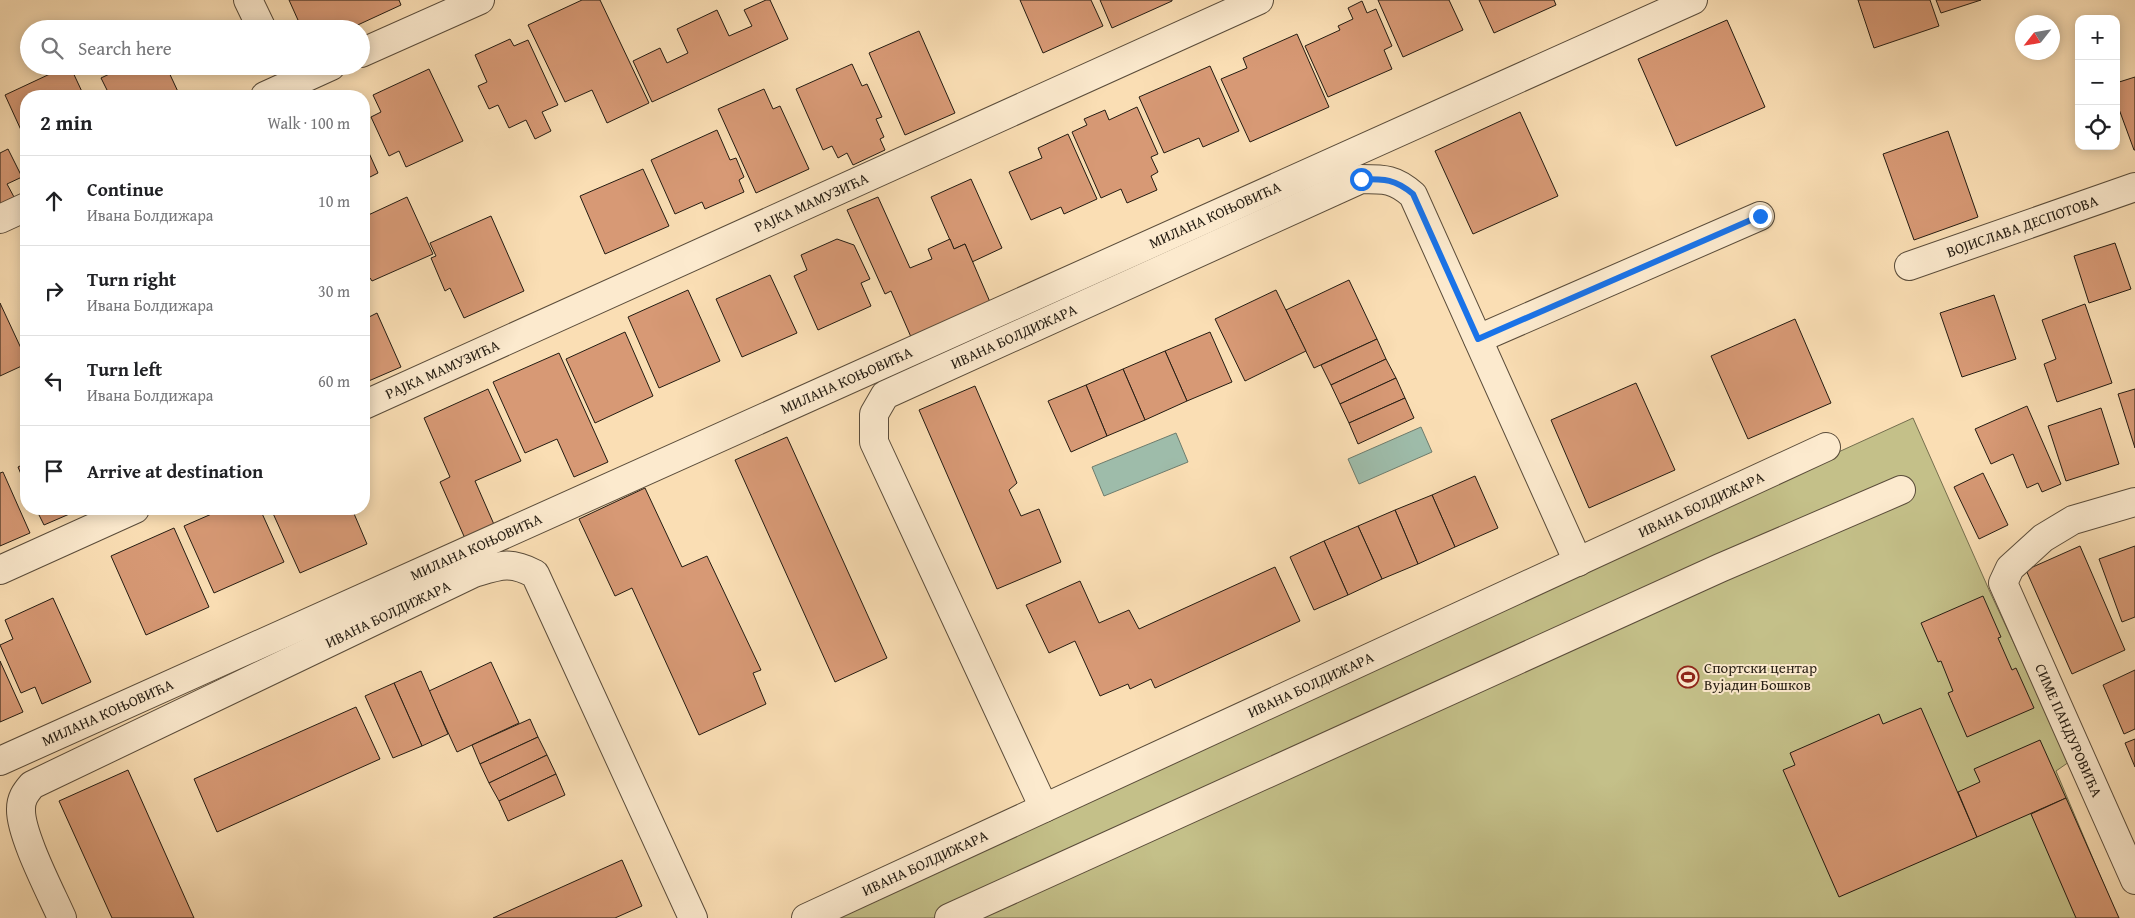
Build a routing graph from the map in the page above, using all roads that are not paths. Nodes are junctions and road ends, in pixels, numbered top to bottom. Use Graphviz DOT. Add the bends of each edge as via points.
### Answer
graph roads {
  1 [pos="248,0"];
  2 [pos="480,0"];
  3 [pos="1259,0"];
  4 [pos="1692,0"];
  5 [pos="258,20"];
  6 [pos="370,49"];
  7 [pos="302,75"];
  8 [pos="277,83"];
  9 [pos="2135,187"];
  10 [pos="20,210"];
  11 [pos="1760,216"];
  12 [pos="0,219"];
  13 [pos="1909,266"];
  14 [pos="1478,339"];
  15 [pos="370,402"];
  16 [pos="1826,447"];
  17 [pos="1901,490"];
  18 [pos="2135,502"];
  19 [pos="122,515"];
  20 [pos="1578,562"];
  21 [pos="0,570"];
  22 [pos="0,761"];
  23 [pos="1044,808"];
  24 [pos="2135,880"];
  25 [pos="62,918"];
  26 [pos="693,918"];
  27 [pos="806,918"];
  28 [pos="949,918"];
  1 -- 5 [label="street"];
  2 -- 6 [label="street"];
  3 -- 15 [label="street, РАЈКА МАМУЗИЋА"];
  4 -- 22 [label="street, МИЛАНА КОЊОВИЋА"];
  7 -- 8 [label="street"];
  9 -- 13 [label="street, ВОЈИСЛАВА ДЕСПОТОВА"];
  10 -- 12 [label="street"];
  11 -- 14 [label="street"];
  14 -- 20 [label="street, ИВАНА БОЛДИЖАРА"];
  14 -- 23 [label="street, ИВАНА БОЛДИЖАРА" via="1413,194 1399,183 1361,179 885,395 874,414 874,442"];
  16 -- 20 [label="street, ИВАНА БОЛДИЖАРА"];
  17 -- 28 [label="street" via="1720,568"];
  18 -- 24 [label="street, СИМЕ ПАНДУРОВИЋА" via="2073,520 2043,538 2010,568 2003,583"];
  19 -- 21 [label="street"];
  20 -- 23 [label="street, ИВАНА БОЛДИЖАРА"];
  23 -- 27 [label="street, ИВАНА БОЛДИЖАРА"];
  25 -- 26 [label="street, ИВАНА БОЛДИЖАРА" via="24,831 20,810 23,796 32,785 474,573 498,566 519,565 535,574"];
}
